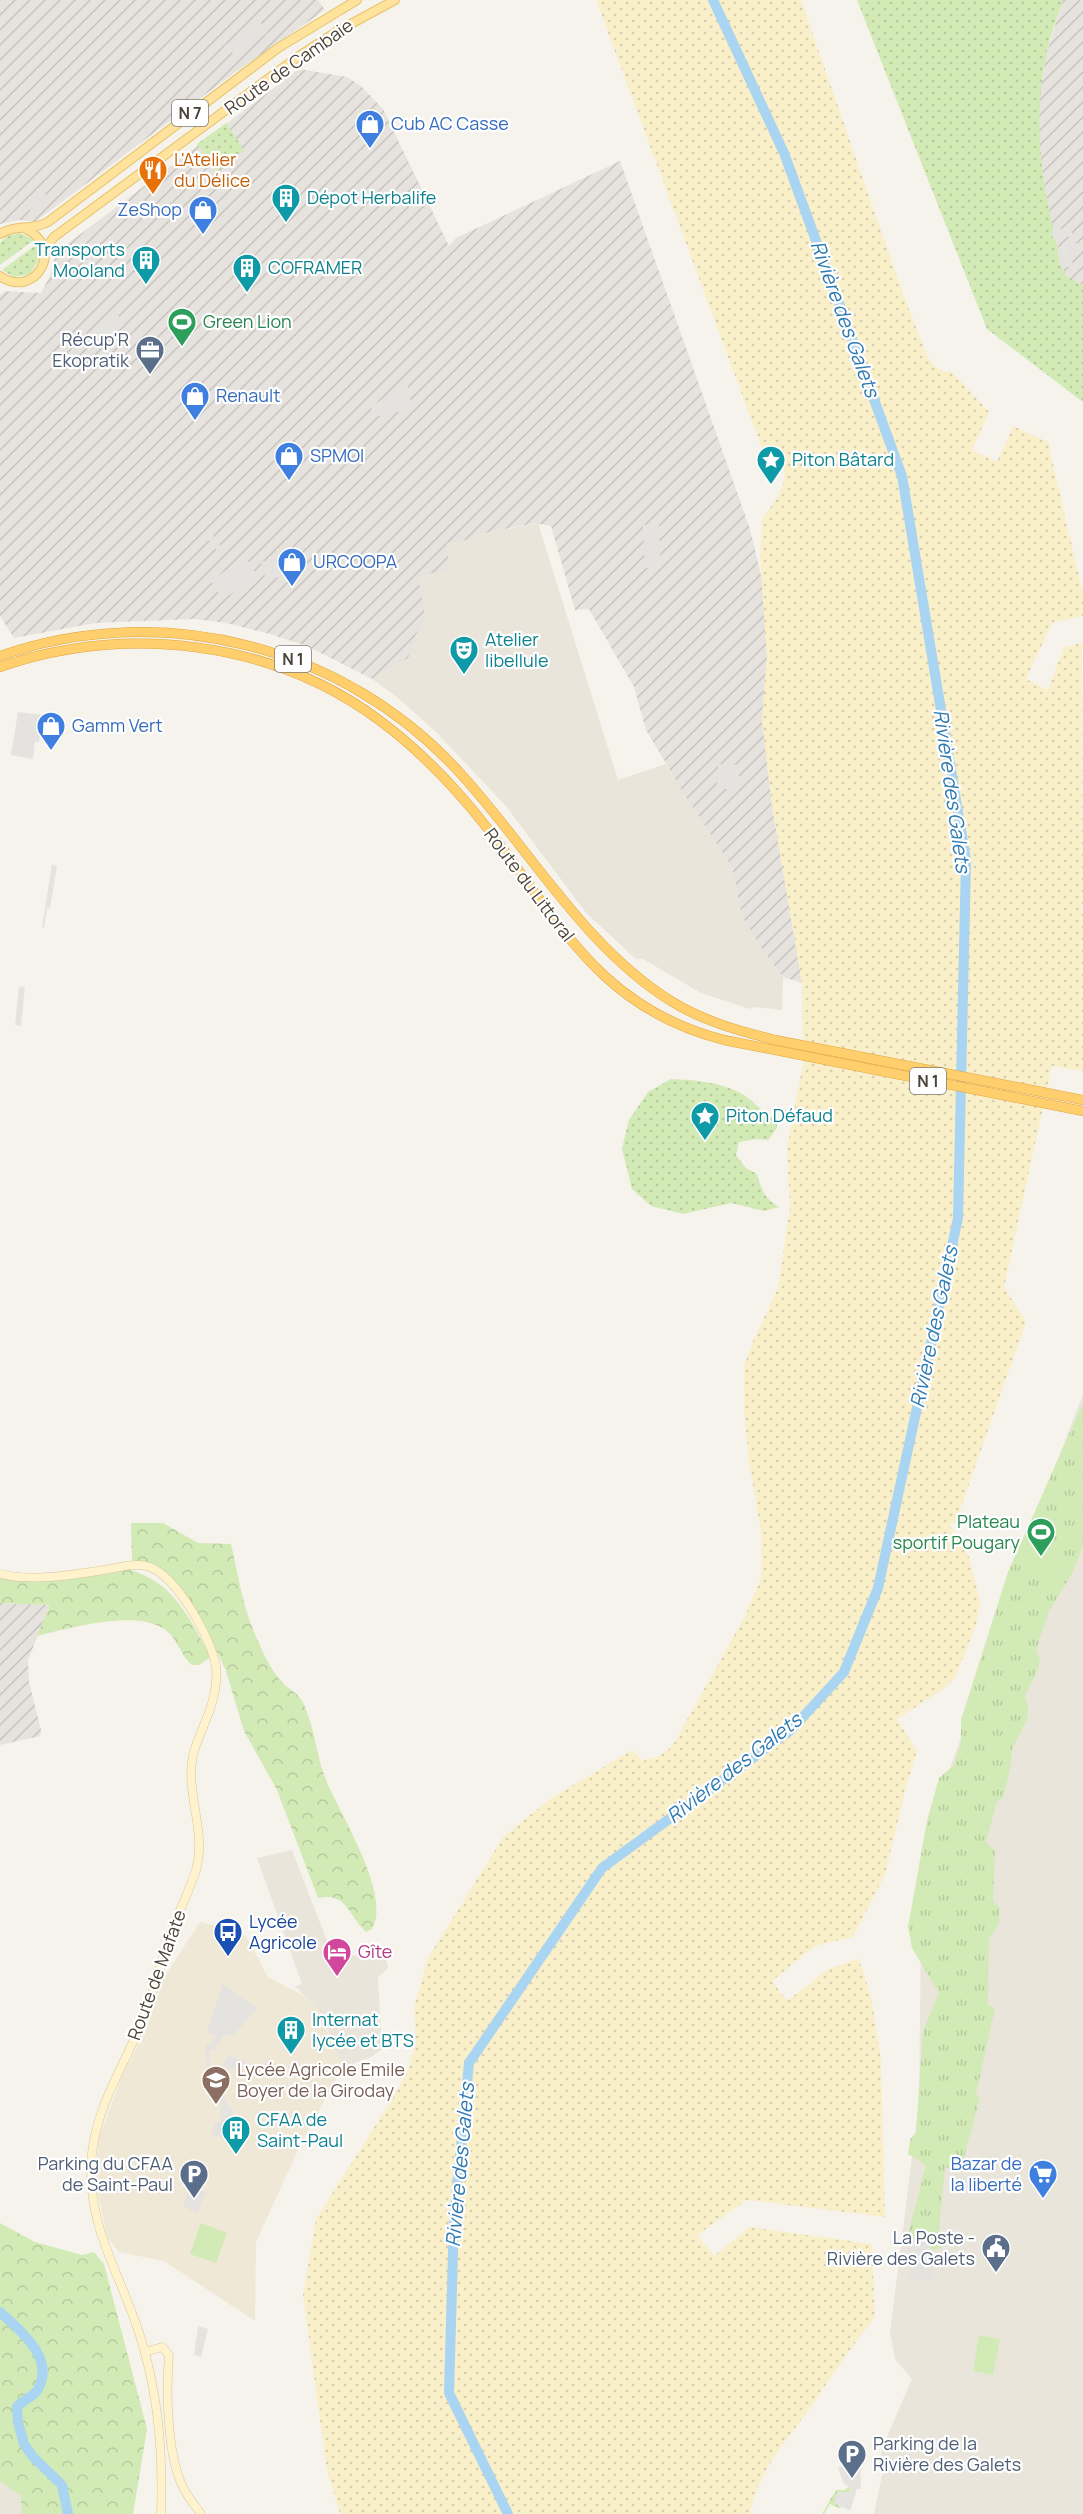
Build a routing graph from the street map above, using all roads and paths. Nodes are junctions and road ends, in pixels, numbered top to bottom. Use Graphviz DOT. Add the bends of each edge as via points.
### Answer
graph roads {
  1 [pos="357,0"];
  2 [pos="395,0"];
  3 [pos="26,229"];
  4 [pos="0,234"];
  5 [pos="44,250"];
  6 [pos="2,279"];
  7 [pos="0,656"];
  8 [pos="0,667"];
  9 [pos="1083,1100"];
  10 [pos="1083,1111"];
  11 [pos="0,1574"];
  12 [pos="145,2352"];
  13 [pos="161,2514"];
  14 [pos="201,2514"];
  1 -- 3 [label="main road, Route de Cambaie / N 7" via="262,59 59,215 39,227"];
  2 -- 5 [label="main road, Route de Cambaie / N 7" via="299,56 57,235"];
  3 -- 4 [label="main road, Route de Cambaie" via="14,228"];
  3 -- 5 [label="main road" via="39,239"];
  5 -- 6 [label="main road, Route de Cambaie" via="42,267 34,277 22,282"];
  7 -- 9 [label="highway, Route du Littoral / N 1" via="62,639 142,632 213,638 296,660 384,706 426,738 459,771 588,928 633,974 672,1002 708,1020 775,1040"];
  8 -- 10 [label="highway, Route du Littoral / N 1" via="66,650 129,643 194,646 277,666 334,692 379,720 436,770 487,829 590,964 632,999 674,1024 773,1051"];
  11 -- 12 [label="main road, Route de Mafate" via="20,1577 149,1567 181,1594 216,1666 214,1696 192,1765 200,1836 195,1873 145,2014 97,2119 92,2154 91,2187 99,2231"];
  12 -- 13 [label="main road, Route de Mafate" via="155,2401"];
  12 -- 14 [label="main road" via="162,2347 169,2355 166,2391 176,2468 188,2497"];
}
